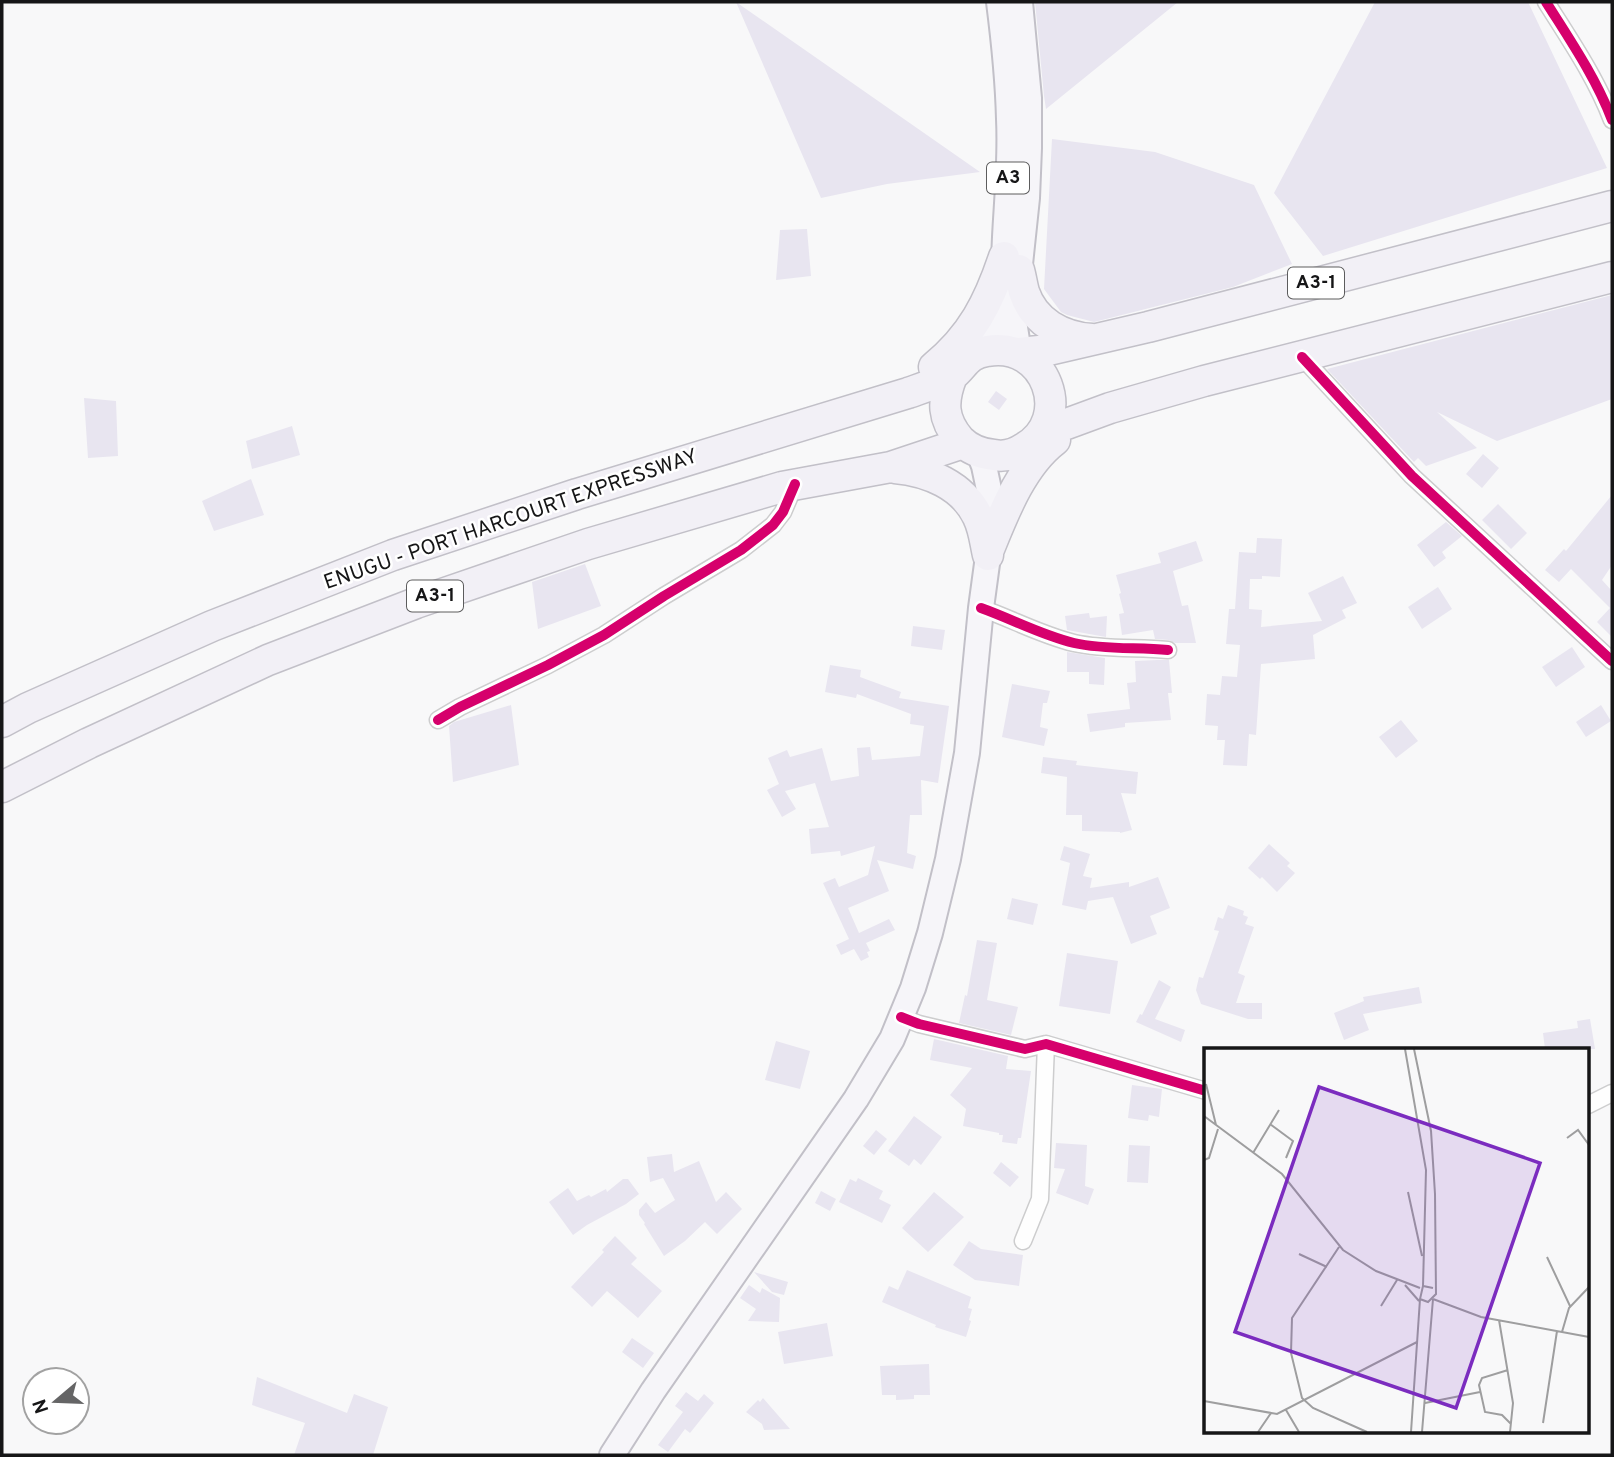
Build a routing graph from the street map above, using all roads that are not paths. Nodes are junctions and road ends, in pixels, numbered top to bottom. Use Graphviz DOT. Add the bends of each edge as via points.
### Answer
graph roads {
  1 [pos="999,2"];
  2 [pos="1020,2"];
  3 [pos="1546,2"];
  4 [pos="1612,120"];
  5 [pos="1612,206"];
  6 [pos="1012,263"];
  7 [pos="1612,277"];
  8 [pos="1100,339"];
  9 [pos="984,351"];
  10 [pos="1019,353"];
  11 [pos="1303,357"];
  12 [pos="952,376"];
  13 [pos="874,404"];
  14 [pos="1124,404"];
  15 [pos="1042,433"];
  16 [pos="971,448"];
  17 [pos="1016,453"];
  18 [pos="891,467"];
  19 [pos="795,484"];
  20 [pos="991,499"];
  21 [pos="988,552"];
  22 [pos="981,608"];
  23 [pos="1168,650"];
  24 [pos="1612,661"];
  25 [pos="438,720"];
  26 [pos="2,722"];
  27 [pos="2,787"];
  28 [pos="901,1017"];
  29 [pos="1046,1044"];
  30 [pos="1204,1090"];
  31 [pos="1612,1093"];
  32 [pos="1590,1104"];
  33 [pos="1023,1241"];
  34 [pos="612,1455"];
  1 -- 6 [label="main road, A3" via="1007,68"];
  2 -- 6 [label="main road, A3" via="1029,148 1027,198"];
  3 -- 4 [label="street" via="1583,60"];
  5 -- 8 [label="highway, A3-1"];
  6 -- 8 [label="highway" via="1030,304 1047,323 1076,338"];
  6 -- 9 [label="main road, A3" via="998,322"];
  6 -- 10 [label="main road, A3"];
  6 -- 13 [label="highway" via="956,347 918,379"];
  7 -- 11 [label="highway"];
  8 -- 10 [label="highway, A3-1"];
  9 -- 10 [label="highway, A3-1"];
  9 -- 12 [label="highway, A3-1" via="966,360"];
  10 -- 15 [label="highway" via="1034,363 1046,380 1051,398"];
  11 -- 14 [label="highway"];
  11 -- 24 [label="street" via="1412,476"];
  12 -- 13 [label="highway, ENUGU - PORT HARCOURT EXPRESSWAY / A3-1"];
  12 -- 16 [label="highway" via="945,393 945,412 951,429"];
  13 -- 26 [label="highway, ENUGU - PORT HARCOURT EXPRESSWAY / A3-1" via="393,555 212,626"];
  14 -- 15 [label="highway"];
  14 -- 21 [label="highway" via="1049,444 1018,485"];
  15 -- 17 [label="highway"];
  16 -- 17 [label="highway" via="998,456"];
  16 -- 18 [label="highway"];
  16 -- 20 [label="main road" via="986,473"];
  17 -- 20 [label="main road" via="1002,468"];
  18 -- 19 [label="highway, A3-1"];
  18 -- 21 [label="highway" via="926,473 955,489 977,515"];
  19 -- 25 [label="street" via="773,525 741,550 604,635"];
  19 -- 27 [label="highway, A3-1" via="588,544 416,603 268,660"];
  20 -- 21 [label="main road"];
  21 -- 22 [label="main road"];
  22 -- 23 [label="street" via="1076,643"];
  22 -- 28 [label="main road" via="967,753 948,859 930,933"];
  28 -- 29 [label="street" via="1025,1049"];
  28 -- 34 [label="main road" via="856,1099"];
  29 -- 30 [label="street"];
  29 -- 33 [label="street" via="1040,1199"];
  31 -- 32 [label="street"];
}
